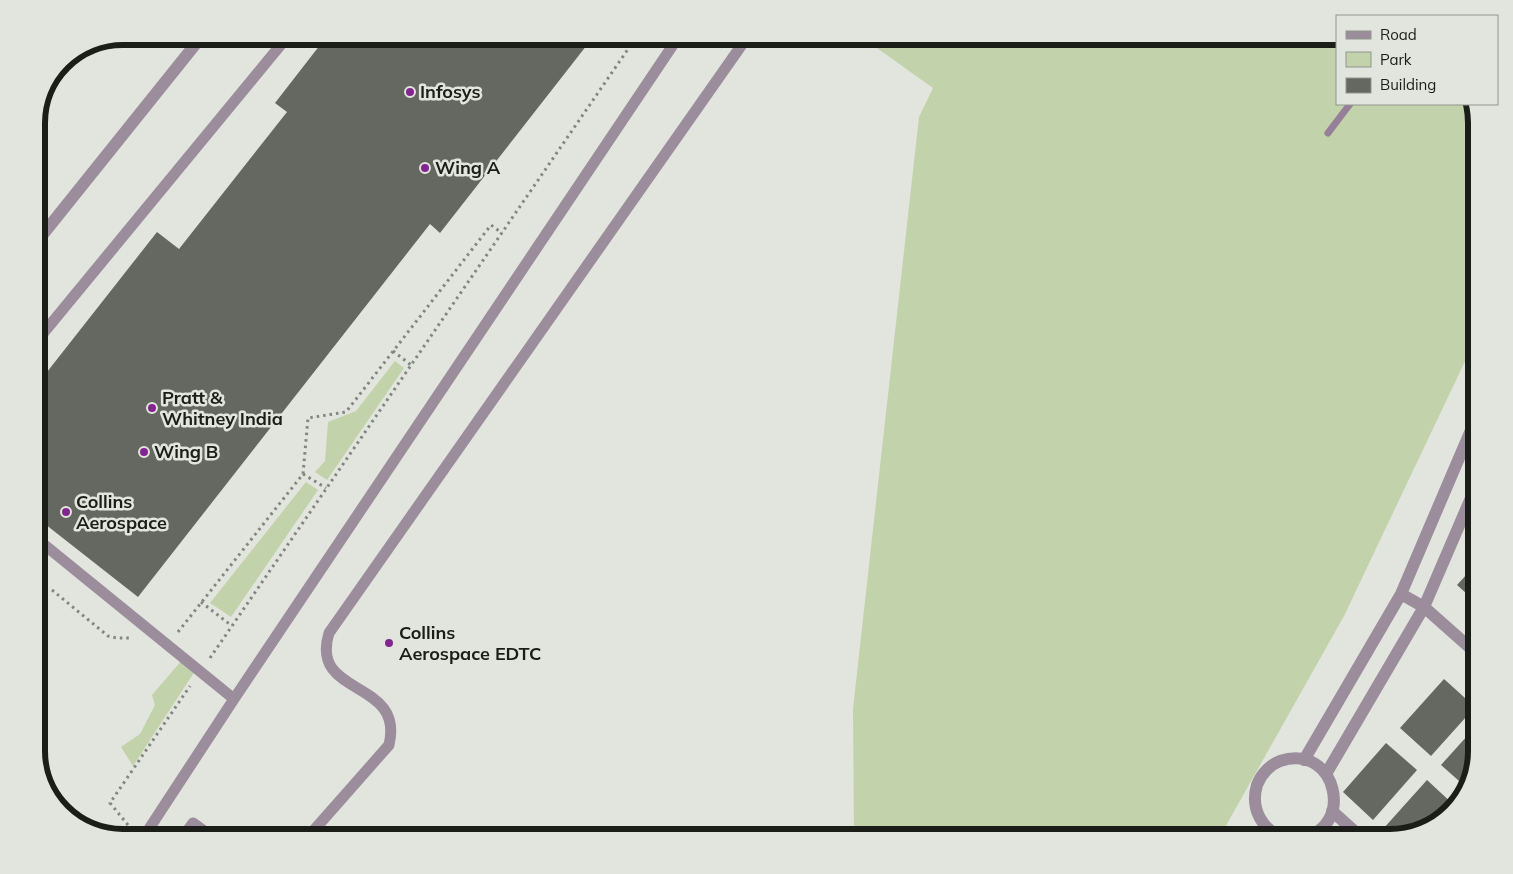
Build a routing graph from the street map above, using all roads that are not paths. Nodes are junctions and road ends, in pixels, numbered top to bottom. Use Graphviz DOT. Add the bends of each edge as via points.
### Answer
graph roads {
  1 [pos="195,45"];
  2 [pos="281,45"];
  3 [pos="673,45"];
  4 [pos="742,45"];
  5 [pos="45,232"];
  6 [pos="45,331"];
  7 [pos="1468,437"];
  8 [pos="1468,505"];
  9 [pos="45,545"];
  10 [pos="1401,594"];
  11 [pos="1424,607"];
  12 [pos="1468,646"];
  13 [pos="234,699"];
  14 [pos="1304,760"];
  15 [pos="1326,774"];
  16 [pos="1332,811"];
  17 [pos="149,829"];
  18 [pos="188,829"];
  19 [pos="202,829"];
  20 [pos="315,829"];
  21 [pos="1269,829"];
  22 [pos="1321,829"];
  23 [pos="1352,829"];
  1 -- 5 [label="street"];
  2 -- 6 [label="lane"];
  3 -- 13 [label="lane"];
  4 -- 20 [label="lane" via="329,633 326,652 333,671 385,708 392,734 389,745"];
  7 -- 10 [label="street"];
  8 -- 11 [label="street"];
  9 -- 13 [label="lane"];
  10 -- 11 [label="street"];
  10 -- 14 [label="street"];
  11 -- 12 [label="street"];
  11 -- 15 [label="street"];
  13 -- 17 [label="lane"];
  14 -- 15 [label="street" via="1319,766"];
  14 -- 21 [label="street" via="1287,759 1276,763 1259,780 1254,803 1258,815"];
  15 -- 16 [label="street" via="1334,793"];
  16 -- 22 [label="street"];
  16 -- 23 [label="street"];
  18 -- 19 [label="lane" via="193,822"];
}
